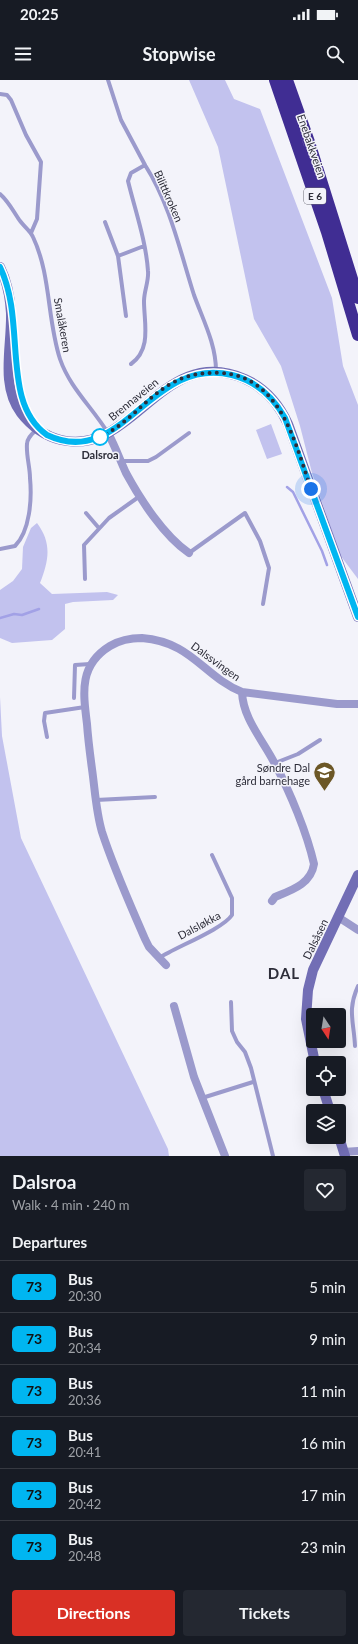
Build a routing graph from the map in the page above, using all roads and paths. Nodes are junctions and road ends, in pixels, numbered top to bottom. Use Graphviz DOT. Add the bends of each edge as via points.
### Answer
graph roads {
  1 [pos="108,80"];
  2 [pos="275,80"];
  3 [pos="286,80"];
  4 [pos="0,94"];
  5 [pos="145,164"];
  6 [pos="0,194"];
  7 [pos="105,222"];
  8 [pos="31,233"];
  9 [pos="144,246"];
  10 [pos="118,256"];
  11 [pos="0,267"];
  12 [pos="358,298"];
  13 [pos="126,316"];
  14 [pos="358,335"];
  15 [pos="131,364"];
  16 [pos="216,373"];
  17 [pos="37,429"];
  18 [pos="189,432"];
  19 [pos="108,433"];
  20 [pos="121,461"];
  21 [pos="140,496"];
  22 [pos="86,513"];
  23 [pos="98,527"];
  24 [pos="0,549"];
  25 [pos="189,553"];
  26 [pos="85,579"];
  27 [pos="263,604"];
  28 [pos="358,617"];
  29 [pos="91,664"];
  30 [pos="242,692"];
  31 [pos="74,698"];
  32 [pos="358,704"];
  33 [pos="85,708"];
  34 [pos="47,736"];
  35 [pos="320,740"];
  36 [pos="275,764"];
  37 [pos="155,797"];
  38 [pos="96,800"];
  39 [pos="212,855"];
  40 [pos="358,875"];
  41 [pos="272,901"];
  42 [pos="338,917"];
  43 [pos="358,930"];
  44 [pos="159,958"];
  45 [pos="166,965"];
  46 [pos="358,986"];
  47 [pos="231,1002"];
  48 [pos="174,1006"];
  49 [pos="355,1046"];
  50 [pos="314,1056"];
  51 [pos="253,1082"];
  52 [pos="202,1098"];
  53 [pos="341,1144"];
  54 [pos="358,1151"];
  55 [pos="344,1154"];
  56 [pos="224,1156"];
  57 [pos="273,1156"];
  1 -- 5 [label="lane" via="121,120"];
  2 -- 14 [label="highway, Enebakkveien / E 6"];
  3 -- 12 [label="highway, Enebakkveien / E 6" via="309,142"];
  4 -- 8 [label="lane" via="7,95 11,100 41,162 37,219"];
  5 -- 9 [label="lane, Bilittkroken" via="131,173 128,181"];
  5 -- 16 [label="lane, Bilittkroken" via="159,189 185,260 212,346"];
  6 -- 8 [label="lane, Smalåkeren"];
  7 -- 10 [label="lane"];
  8 -- 19 [label="lane, Smalåkeren" via="47,285 52,330 60,359 76,391"];
  9 -- 10 [label="lane"];
  9 -- 15 [label="lane, Bilittkroken" via="148,273 144,301 146,339 140,354"];
  10 -- 13 [label="lane"];
  11 -- 17 [label="street, Brennaveien" via="7,285 10,305 8,367 11,392 20,412"];
  16 -- 19 [label="street, Brennaveien" via="196,374 170,384"];
  16 -- 28 [label="street, Brennaveien" via="236,376 256,385 271,398 285,418"];
  17 -- 19 [label="street, Brennaveien" via="54,438 72,441 89,441"];
  17 -- 24 [label="lane" via="29,437 26,445 31,488 25,527 15,546"];
  18 -- 20 [label="lane" via="148,461"];
  19 -- 20 [label="street"];
  20 -- 21 [label="street"];
  21 -- 25 [label="street" via="177,545"];
  21 -- 26 [label="lane" via="109,518 84,546"];
  22 -- 23 [label="lane"];
  25 -- 27 [label="lane" via="245,513 260,541 269,568"];
  29 -- 30 [label="street, Dalssvingen" via="101,652 124,640 143,638 186,652 229,686"];
  29 -- 31 [label="lane" via="75,665"];
  29 -- 33 [label="street, Dalssvingen" via="84,686"];
  30 -- 32 [label="street, Dalssvingen" via="337,704"];
  30 -- 36 [label="street" via="247,716"];
  33 -- 34 [label="lane" via="45,713"];
  33 -- 38 [label="street, Dalssvingen"];
  35 -- 36 [label="lane"];
  36 -- 41 [label="street" via="314,864 312,873 305,882"];
  37 -- 38 [label="lane"];
  38 -- 44 [label="street, Dalssvingen" via="102,831 122,884 145,939"];
  39 -- 44 [label="lane, Dalsløkka" via="232,898 232,915 218,926"];
  40 -- 42 [label="street, Dalsåsen"];
  42 -- 43 [label="street"];
  42 -- 50 [label="street, Dalsåsen" via="313,970 308,990 306,1019"];
  44 -- 45 [label="street, Dalssvingen"];
  46 -- 49 [label="lane" via="351,1012"];
  47 -- 51 [label="lane" via="234,1037 245,1052"];
  48 -- 52 [label="street"];
  51 -- 52 [label="lane"];
  51 -- 57 [label="lane"];
  52 -- 56 [label="street"];
  53 -- 55 [label="street"];
  54 -- 55 [label="street"];
}
